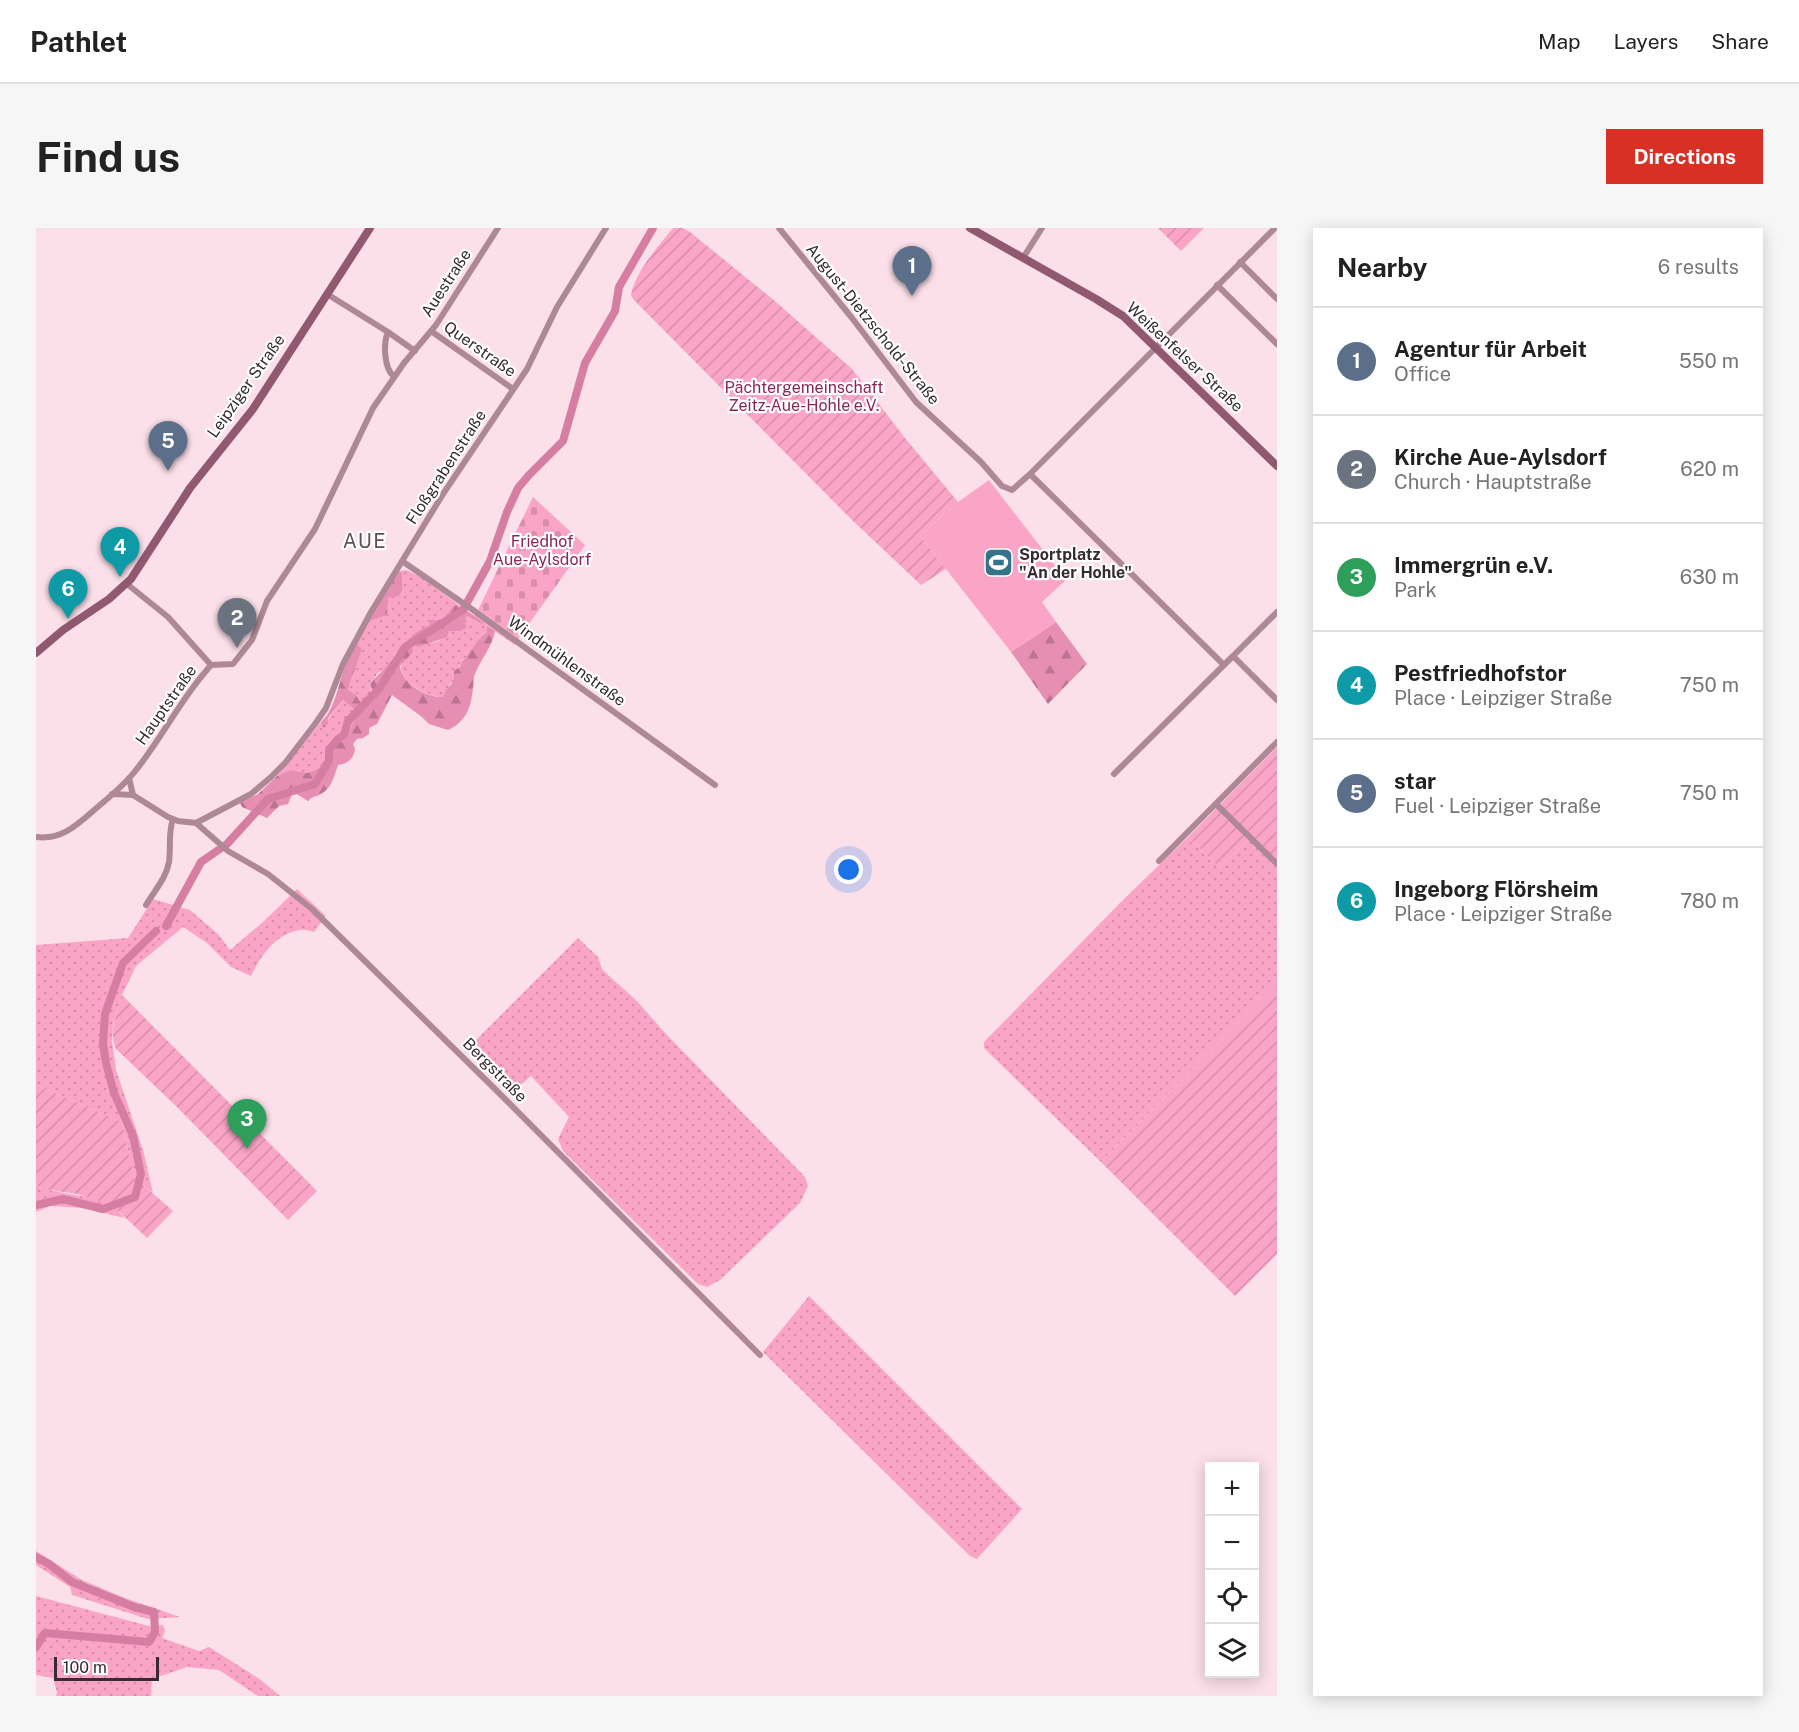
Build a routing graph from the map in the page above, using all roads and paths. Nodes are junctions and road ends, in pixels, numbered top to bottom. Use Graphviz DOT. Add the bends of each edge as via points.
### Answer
graph roads {
  1 [pos="370,228"];
  2 [pos="498,228"];
  3 [pos="606,228"];
  4 [pos="779,228"];
  5 [pos="970,228"];
  6 [pos="1042,228"];
  7 [pos="1275,228"];
  8 [pos="1023,258"];
  9 [pos="1240,262"];
  10 [pos="1217,285"];
  11 [pos="327,294"];
  12 [pos="1277,299"];
  13 [pos="431,331"];
  14 [pos="388,332"];
  15 [pos="1277,344"];
  16 [pos="1156,347"];
  17 [pos="415,351"];
  18 [pos="394,377"];
  19 [pos="513,389"];
  20 [pos="1277,466"];
  21 [pos="1030,474"];
  22 [pos="402,561"];
  23 [pos="127,584"];
  24 [pos="1277,612"];
  25 [pos="36,653"];
  26 [pos="1233,656"];
  27 [pos="1224,664"];
  28 [pos="211,665"];
  29 [pos="1277,700"];
  30 [pos="1277,742"];
  31 [pos="1114,774"];
  32 [pos="129,778"];
  33 [pos="715,785"];
  34 [pos="112,794"];
  35 [pos="133,795"];
  36 [pos="1216,804"];
  37 [pos="173,819"];
  38 [pos="196,823"];
  39 [pos="36,837"];
  40 [pos="1159,861"];
  41 [pos="1277,864"];
  42 [pos="146,905"];
  43 [pos="760,1355"];
  1 -- 11 [label="street, Leipziger Straße"];
  2 -- 13 [label="street, Auestraße"];
  3 -- 19 [label="street, Floßgrabenstraße"];
  4 -- 21 [label="street, August-Dietzschold-Straße" via="923,410 1008,489 1015,488"];
  5 -- 8 [label="street, Weißenfelser Straße"];
  6 -- 8 [label="street"];
  7 -- 9 [label="street, August-Dietzschold-Straße"];
  8 -- 16 [label="street, Weißenfelser Straße" via="1109,307"];
  9 -- 10 [label="street, August-Dietzschold-Straße"];
  9 -- 12 [label="street"];
  10 -- 15 [label="street"];
  10 -- 16 [label="street, August-Dietzschold-Straße"];
  11 -- 14 [label="street"];
  11 -- 23 [label="street, Leipziger Straße" via="248,416 190,488"];
  13 -- 17 [label="street, Auestraße"];
  13 -- 19 [label="street, Querstraße"];
  14 -- 17 [label="street"];
  14 -- 18 [label="street" via="387,366"];
  16 -- 20 [label="street, Weißenfelser Straße"];
  16 -- 21 [label="street, August-Dietzschold-Straße"];
  17 -- 18 [label="street, Hauptstraße"];
  18 -- 28 [label="street, Hauptstraße" via="370,412 327,507 270,596 252,640 230,665"];
  19 -- 22 [label="street, Floßgrabenstraße"];
  21 -- 27 [label="street"];
  22 -- 33 [label="street, Windmühlenstraße"];
  22 -- 38 [label="street, Floßgrabenstraße" via="348,654 330,699 285,763 242,799"];
  23 -- 25 [label="street, Leipziger Straße"];
  23 -- 28 [label="street" via="168,616"];
  24 -- 26 [label="street"];
  26 -- 27 [label="street"];
  26 -- 29 [label="street"];
  27 -- 31 [label="street"];
  28 -- 32 [label="street, Hauptstraße"];
  30 -- 36 [label="street"];
  32 -- 34 [label="street, Hauptstraße"];
  32 -- 35 [label="street"];
  34 -- 35 [label="street"];
  34 -- 39 [label="street, Hauptstraße" via="65,833"];
  35 -- 37 [label="street"];
  36 -- 40 [label="street"];
  36 -- 41 [label="street"];
  37 -- 38 [label="street"];
  37 -- 42 [label="street" via="167,869"];
  38 -- 43 [label="street, Bergstraße" via="228,851 268,874 312,909"];
}
